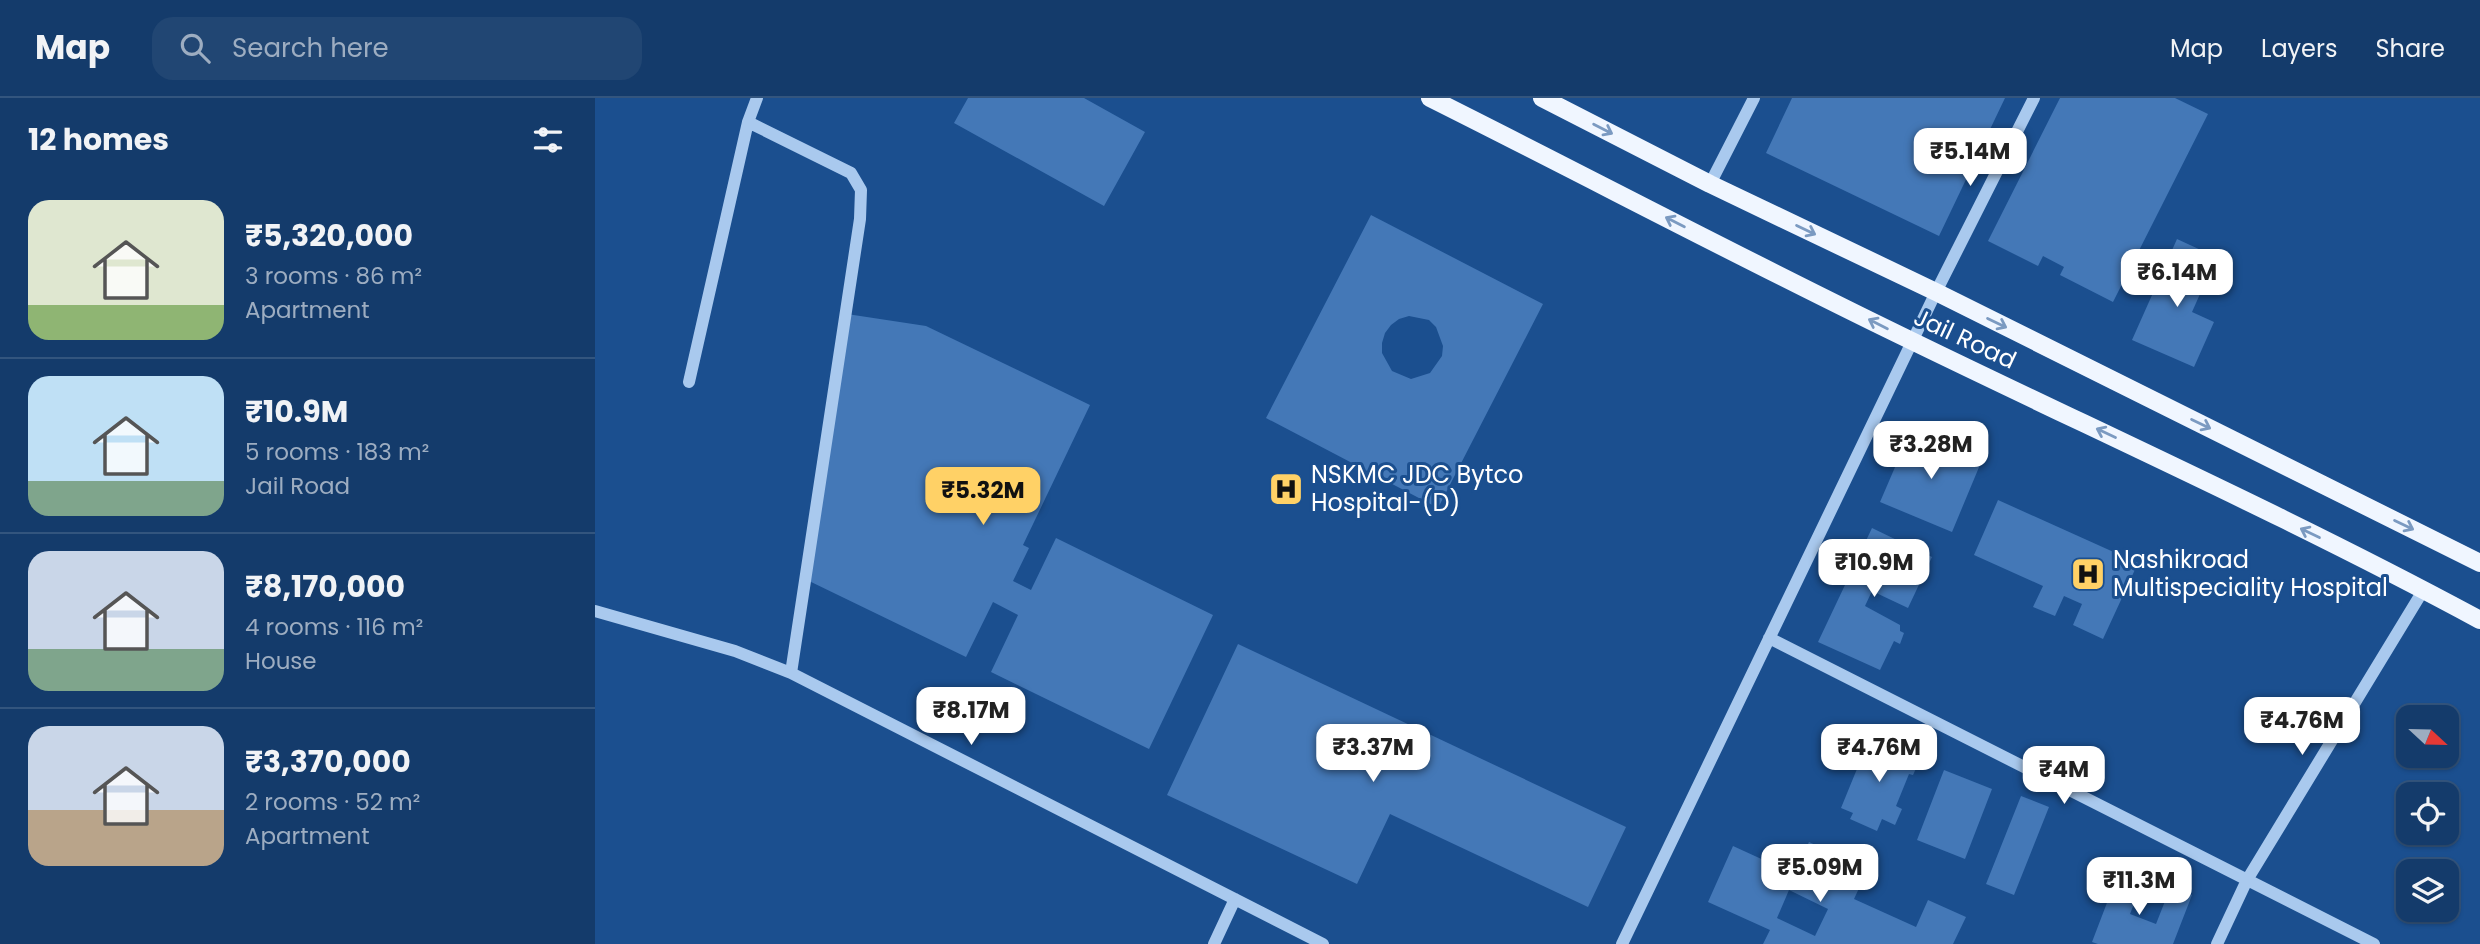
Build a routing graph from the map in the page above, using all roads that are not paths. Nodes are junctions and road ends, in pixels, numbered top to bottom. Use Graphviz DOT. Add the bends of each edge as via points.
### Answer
graph roads {
  1 [pos="757,98"];
  2 [pos="1430,98"];
  3 [pos="1542,98"];
  4 [pos="1754,98"];
  5 [pos="2034,98"];
  6 [pos="748,122"];
  7 [pos="1710,184"];
  8 [pos="1936,292"];
  9 [pos="1912,342"];
  10 [pos="689,382"];
  11 [pos="2480,563"];
  12 [pos="2424,589"];
  13 [pos="595,611"];
  14 [pos="2480,620"];
  15 [pos="1769,638"];
  16 [pos="791,673"];
  17 [pos="2247,880"];
  18 [pos="1235,899"];
  19 [pos="1213,944"];
  20 [pos="1323,944"];
  21 [pos="1622,944"];
  22 [pos="2217,944"];
  23 [pos="2374,944"];
  1 -- 6 [label="street"];
  9 -- 2 [label="main road, Jail Road, one-way"];
  3 -- 7 [label="main road, Jail Road, one-way"];
  4 -- 7 [label="street"];
  5 -- 8 [label="street"];
  6 -- 10 [label="street"];
  6 -- 16 [label="street" via="851,173 861,190"];
  7 -- 8 [label="main road, Jail Road, one-way"];
  8 -- 9 [label="street"];
  8 -- 11 [label="main road, Jail Road, one-way"];
  12 -- 9 [label="main road, Jail Road, one-way"];
  9 -- 15 [label="street"];
  12 -- 14 [label="main road, Jail Road"];
  12 -- 17 [label="street"];
  13 -- 16 [label="street" via="734,651"];
  15 -- 17 [label="street"];
  15 -- 21 [label="street"];
  16 -- 18 [label="street"];
  17 -- 22 [label="street"];
  17 -- 23 [label="street"];
  18 -- 19 [label="street"];
  18 -- 20 [label="street"];
}
